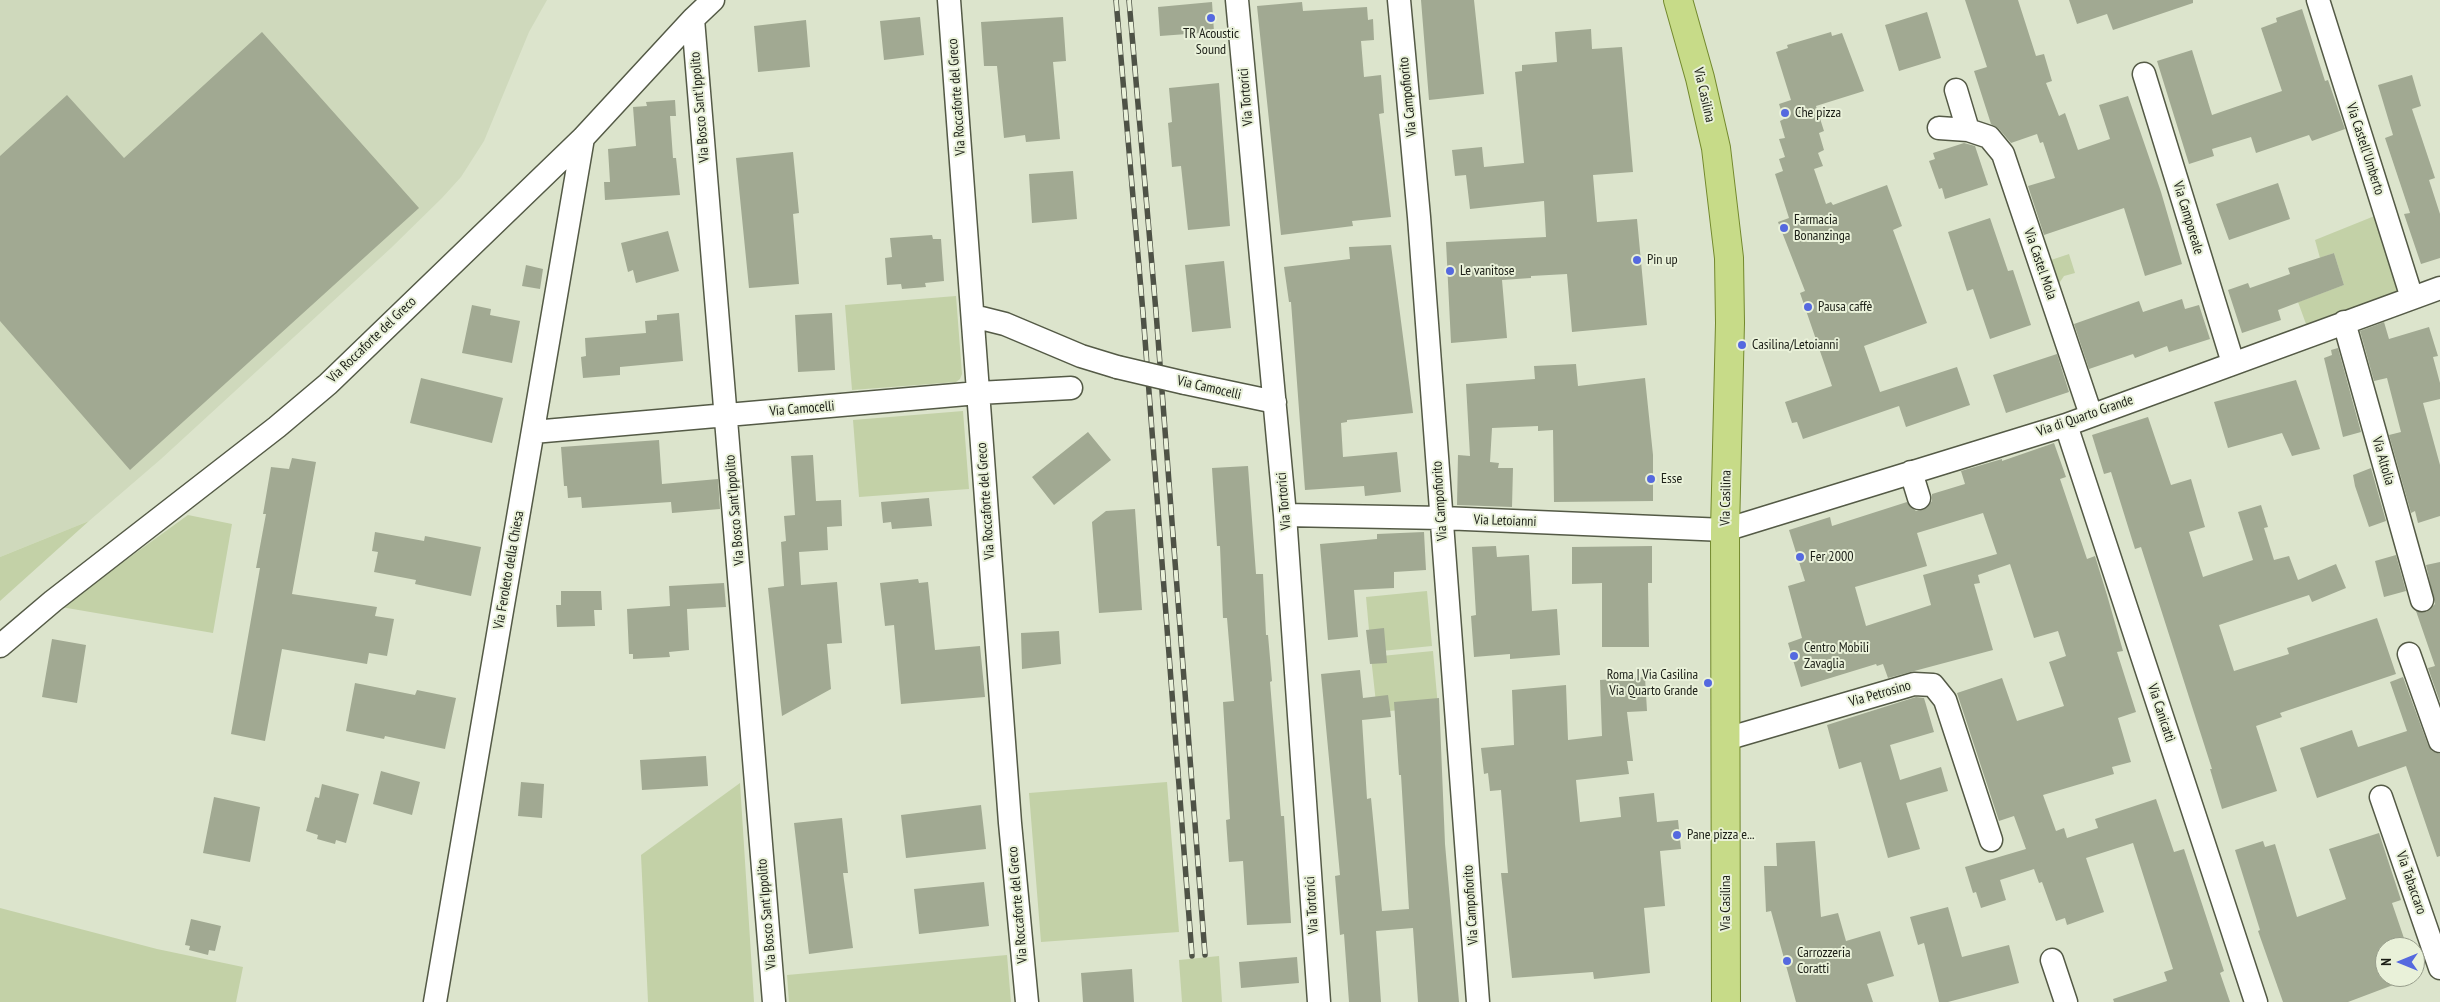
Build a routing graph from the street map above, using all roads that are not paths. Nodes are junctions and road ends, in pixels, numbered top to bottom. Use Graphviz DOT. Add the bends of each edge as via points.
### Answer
graph roads {
  1 [pos="714,0"];
  2 [pos="949,0"];
  3 [pos="1237,0"];
  4 [pos="1399,0"];
  5 [pos="1678,0"];
  6 [pos="2318,0"];
  7 [pos="692,19"];
  8 [pos="2144,74"];
  9 [pos="1956,90"];
  10 [pos="1938,128"];
  11 [pos="1968,130"];
  12 [pos="583,138"];
  13 [pos="2440,288"];
  14 [pos="2412,298"];
  15 [pos="973,316"];
  16 [pos="2344,322"];
  17 [pos="2233,362"];
  18 [pos="1071,388"];
  19 [pos="978,393"];
  20 [pos="1275,402"];
  21 [pos="727,415"];
  22 [pos="2091,415"];
  23 [pos="2066,424"];
  24 [pos="533,432"];
  25 [pos="1911,472"];
  26 [pos="1918,498"];
  27 [pos="1285,515"];
  28 [pos="1442,518"];
  29 [pos="1725,530"];
  30 [pos="2422,600"];
  31 [pos="0,646"];
  32 [pos="2410,654"];
  33 [pos="1726,739"];
  34 [pos="2440,741"];
  35 [pos="2381,797"];
  36 [pos="1990,840"];
  37 [pos="2052,960"];
  38 [pos="2440,968"];
  39 [pos="435,1002"];
  40 [pos="774,1002"];
  41 [pos="1027,1002"];
  42 [pos="1319,1002"];
  43 [pos="1478,1002"];
  44 [pos="1726,1002"];
  45 [pos="2066,1002"];
  46 [pos="2256,1002"];
  1 -- 7 [label="street, Via Roccaforte del Greco"];
  2 -- 15 [label="street, Via Roccaforte del Greco"];
  3 -- 20 [label="street, Via Tortorici"];
  4 -- 28 [label="street, Via Campofiorito"];
  5 -- 29 [label="main road, Via Casilina" via="1705,96 1719,166 1726,230 1730,323"];
  6 -- 14 [label="street, Via Castell'Umberto"];
  7 -- 12 [label="street, Via Roccaforte del Greco"];
  7 -- 21 [label="street, Via Bosco Sant'Ippolito"];
  8 -- 17 [label="street, Via Camporeale"];
  9 -- 11 [label="street"];
  10 -- 11 [label="street, Via Castel Mola"];
  11 -- 22 [label="street, Via Castel Mola" via="1989,137 2003,154"];
  12 -- 24 [label="street, Via Feroleto della Chiesa"];
  12 -- 31 [label="street, Via Roccaforte del Greco" via="304,405"];
  13 -- 14 [label="street, Via di Quarto Grande"];
  14 -- 16 [label="street, Via di Quarto Grande"];
  15 -- 19 [label="street, Via Roccaforte del Greco"];
  15 -- 20 [label="street, Via Camocelli, bridge" via="1012,326 1081,356 1117,367"];
  16 -- 17 [label="street, Via di Quarto Grande"];
  16 -- 30 [label="street, Via Altolia"];
  17 -- 22 [label="street, Via di Quarto Grande"];
  18 -- 19 [label="street, Via Camocelli"];
  19 -- 21 [label="street, Via Camocelli"];
  19 -- 41 [label="street, Via Roccaforte del Greco"];
  20 -- 27 [label="street, Via Tortorici"];
  21 -- 24 [label="street, Via Camocelli"];
  21 -- 40 [label="street, Via Bosco Sant'Ippolito"];
  22 -- 23 [label="street, Via di Quarto Grande"];
  23 -- 25 [label="street, Via di Quarto Grande"];
  23 -- 46 [label="street, Via Canicattì"];
  24 -- 39 [label="street, Via Feroleto della Chiesa"];
  25 -- 26 [label="street"];
  25 -- 29 [label="street, Via di Quarto Grande"];
  27 -- 28 [label="street, Via Letoianni"];
  27 -- 42 [label="street, Via Tortorici"];
  28 -- 29 [label="street, Via Letoianni"];
  28 -- 43 [label="street, Via Campofiorito"];
  29 -- 33 [label="main road, Via Casilina"];
  32 -- 34 [label="street"];
  33 -- 36 [label="street, Via Petrosino" via="1914,684 1933,685 1945,700"];
  33 -- 44 [label="main road, Via Casilina"];
  35 -- 38 [label="street, Via Tabaccaro"];
  37 -- 45 [label="street"];
}
